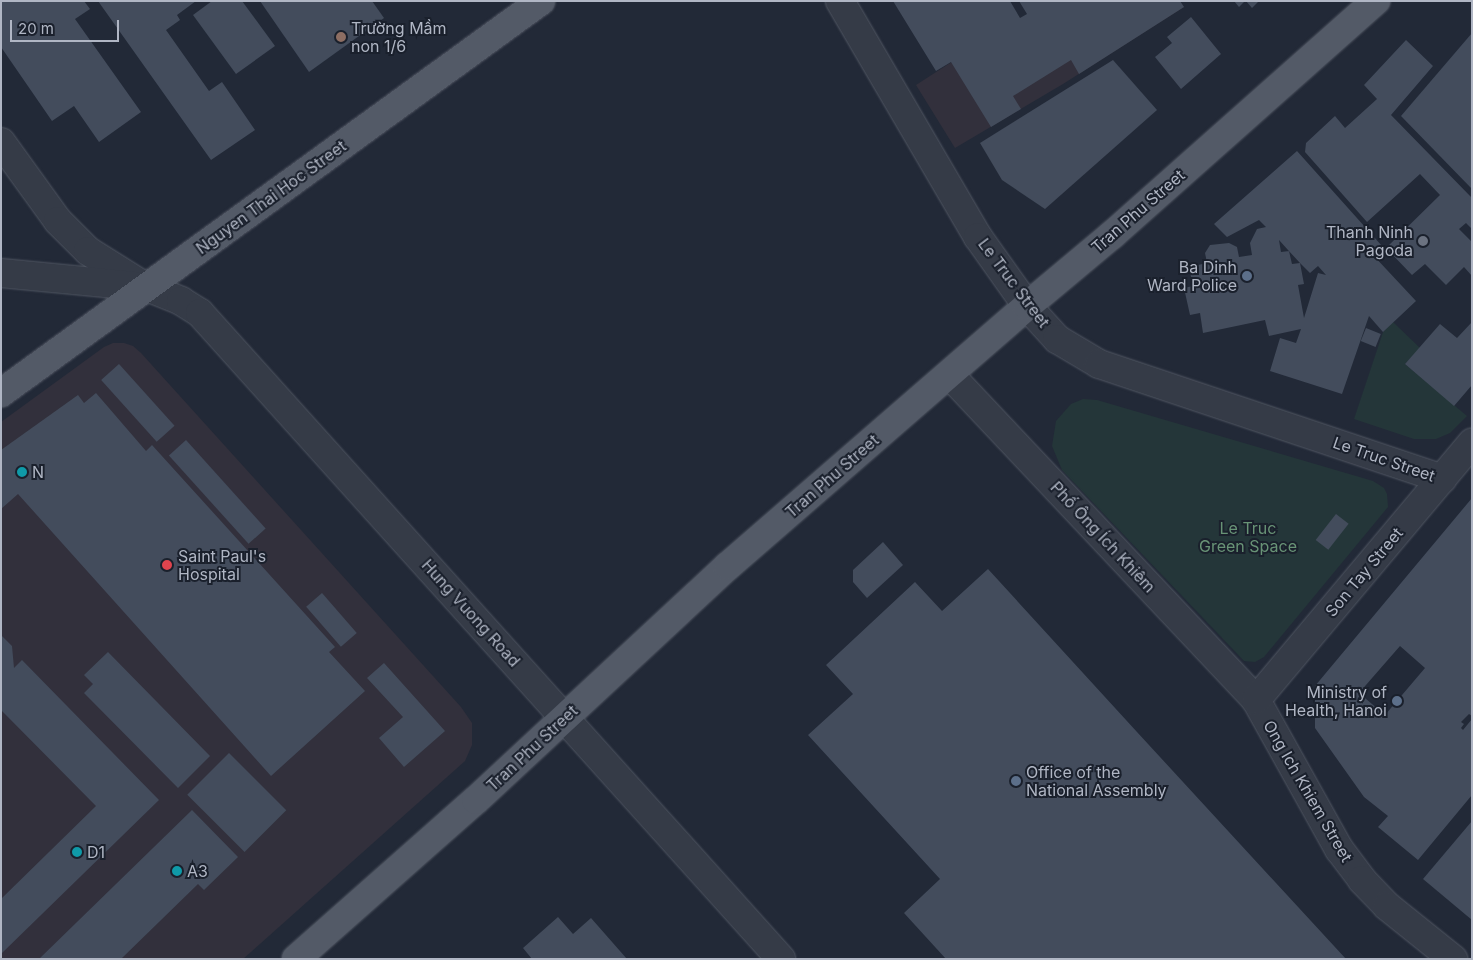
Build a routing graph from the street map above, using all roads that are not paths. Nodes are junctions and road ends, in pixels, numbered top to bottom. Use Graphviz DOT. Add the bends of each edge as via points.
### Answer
graph roads {
  1 [pos="541,1"];
  2 [pos="840,1"];
  3 [pos="1376,1"];
  4 [pos="1,142"];
  5 [pos="1,273"];
  6 [pos="147,287"];
  7 [pos="1027,306"];
  8 [pos="950,375"];
  9 [pos="1,393"];
  10 [pos="1472,444"];
  11 [pos="1442,479"];
  12 [pos="1256,700"];
  13 [pos="565,718"];
  14 [pos="296,959"];
  15 [pos="781,959"];
  16 [pos="1454,959"];
  1 -- 6 [label="main road, Nguyen Thai Hoc Street"];
  2 -- 7 [label="street, Le Truc Street" via="978,237"];
  3 -- 7 [label="main road, Tran Phu Street"];
  4 -- 6 [label="street" via="58,221 88,251"];
  5 -- 6 [label="street"];
  6 -- 9 [label="main road, Nguyen Thai Hoc Street"];
  6 -- 13 [label="street, Hung Vuong Road" via="181,300 200,313"];
  7 -- 8 [label="main road, Tran Phu Street"];
  7 -- 11 [label="street, Le Truc Street" via="1057,339 1099,364"];
  8 -- 12 [label="street, Phố Ông Ích Khiêm"];
  8 -- 13 [label="main road, Tran Phu Street" via="728,566"];
  10 -- 11 [label="street, Son Tay Street"];
  11 -- 12 [label="street, Son Tay Street"];
  12 -- 16 [label="street, Ong Ich Khiem Street" via="1338,849 1387,906"];
  13 -- 14 [label="main road, Tran Phu Street"];
  13 -- 15 [label="street, Hung Vuong Road"];
}
